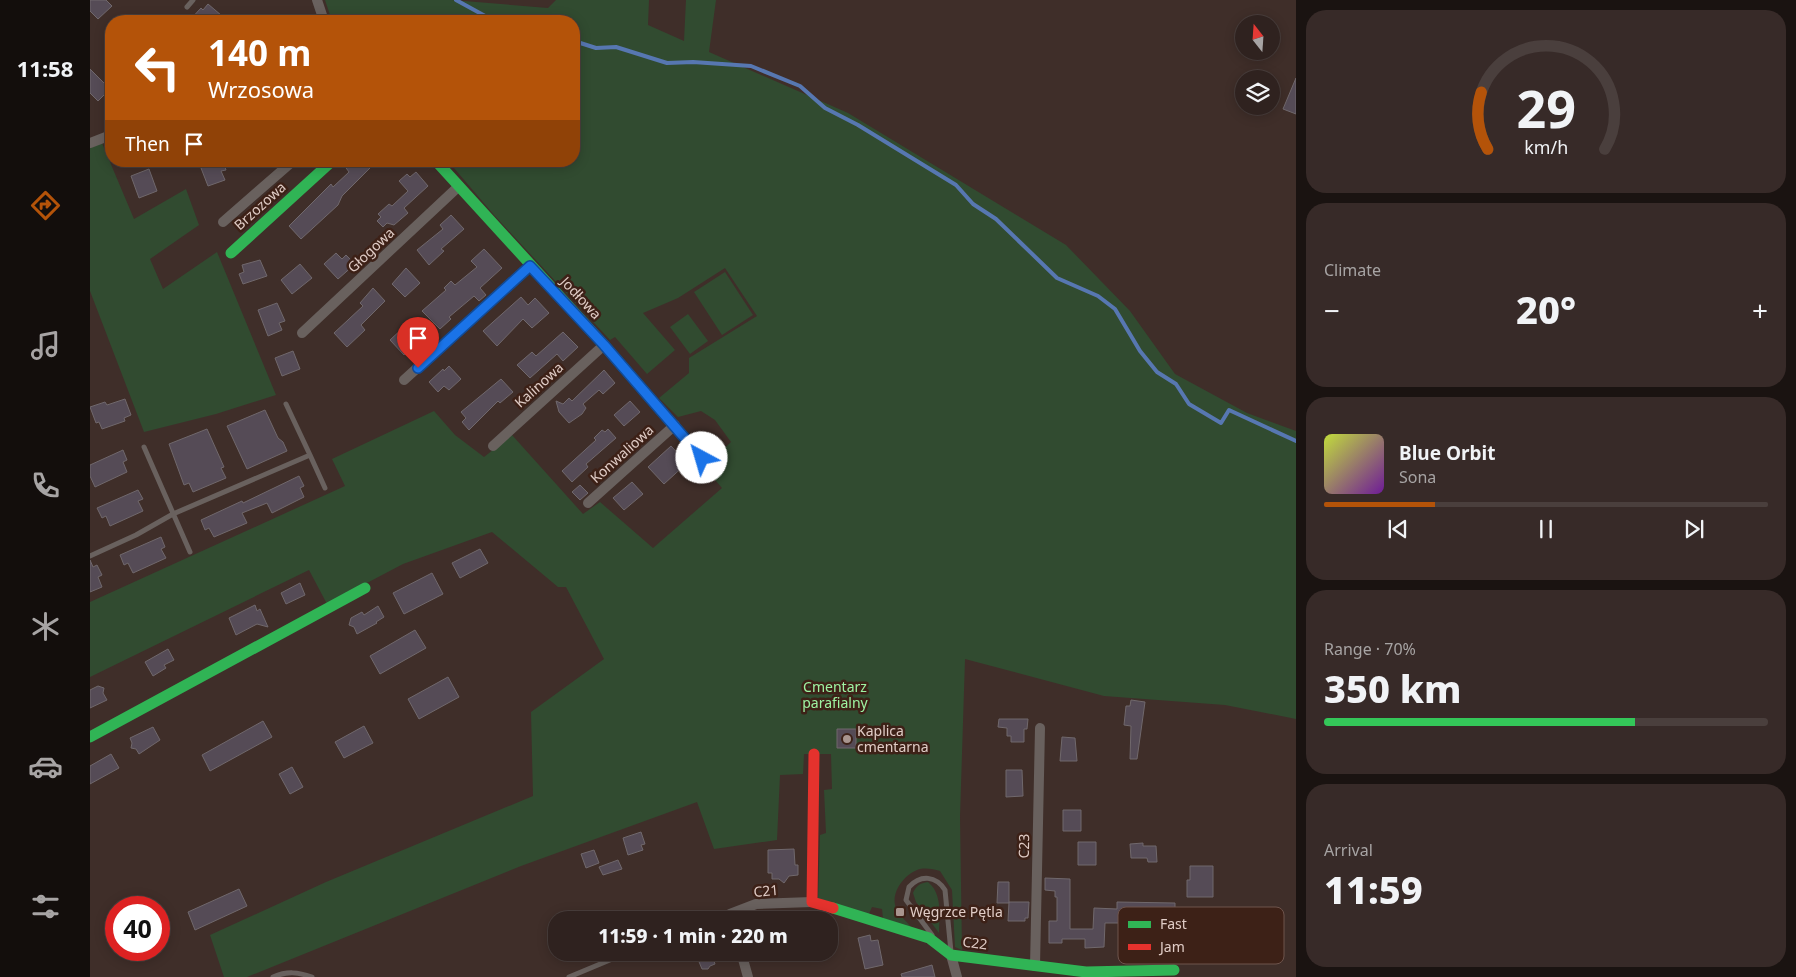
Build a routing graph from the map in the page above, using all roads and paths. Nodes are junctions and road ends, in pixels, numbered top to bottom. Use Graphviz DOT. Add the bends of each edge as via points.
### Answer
graph roads {
  1 [pos="193,0"];
  2 [pos="317,0"];
  3 [pos="187,7"];
  4 [pos="322,15"];
  5 [pos="105,137"];
  6 [pos="90,143"];
  7 [pos="286,167"];
  8 [pos="325,167"];
  9 [pos="442,167"];
  10 [pos="459,186"];
  11 [pos="223,222"];
  12 [pos="231,253"];
  13 [pos="530,266"];
  14 [pos="302,333"];
  15 [pos="604,345"];
  16 [pos="404,380"];
  17 [pos="286,404"];
  18 [pos="675,425"];
  19 [pos="493,446"];
  20 [pos="144,447"];
  21 [pos="310,455"];
  22 [pos="702,458"];
  23 [pos="325,488"];
  24 [pos="588,503"];
  25 [pos="173,514"];
  26 [pos="190,552"];
  27 [pos="90,556"];
  28 [pos="365,588"];
  29 [pos="1040,728"];
  30 [pos="90,737"];
  31 [pos="814,754"];
  32 [pos="812,902"];
  33 [pos="743,911"];
  34 [pos="938,943"];
  35 [pos="951,955"];
  36 [pos="607,961"];
  37 [pos="744,961"];
  38 [pos="1035,966"];
  39 [pos="1174,970"];
  40 [pos="273,977"];
  41 [pos="312,977"];
  42 [pos="569,977"];
  43 [pos="748,977"];
  44 [pos="957,977"];
  1 -- 3 [label="lane"];
  2 -- 4 [label="street"];
  5 -- 6 [label="street"];
  7 -- 11 [label="street, Brzozowa"];
  8 -- 12 [label="street, Brzozowa"];
  9 -- 10 [label="street, Jodłowa"];
  10 -- 13 [label="street, Jodłowa"];
  10 -- 14 [label="street, Głogowa"];
  13 -- 15 [label="street, Jodłowa"];
  13 -- 16 [label="street"];
  15 -- 18 [label="street, Jodłowa"];
  15 -- 19 [label="street, Kalinowa"];
  17 -- 21 [label="lane"];
  18 -- 22 [label="street, Jodłowa"];
  18 -- 24 [label="street, Konwaliowa"];
  20 -- 25 [label="lane"];
  21 -- 23 [label="lane"];
  21 -- 25 [label="lane"];
  25 -- 26 [label="lane"];
  25 -- 27 [label="lane" via="136,536"];
  28 -- 30 [label="street"];
  29 -- 38 [label="street, C23"];
  31 -- 32 [label="street"];
  32 -- 33 [label="street, C21" via="756,904"];
  32 -- 34 [label="street, C22"];
  34 -- 35 [label="street, C22"];
  34 -- 35 [label="lane" via="906,900 909,887 921,878 940,882 945,890"];
  35 -- 38 [label="street, C22"];
  35 -- 44 [label="street"];
  36 -- 42 [label="lane"];
  37 -- 43 [label="street"];
  38 -- 39 [label="street, C22" via="1086,972"];
  40 -- 41 [label="lane" via="298,972"];
}
